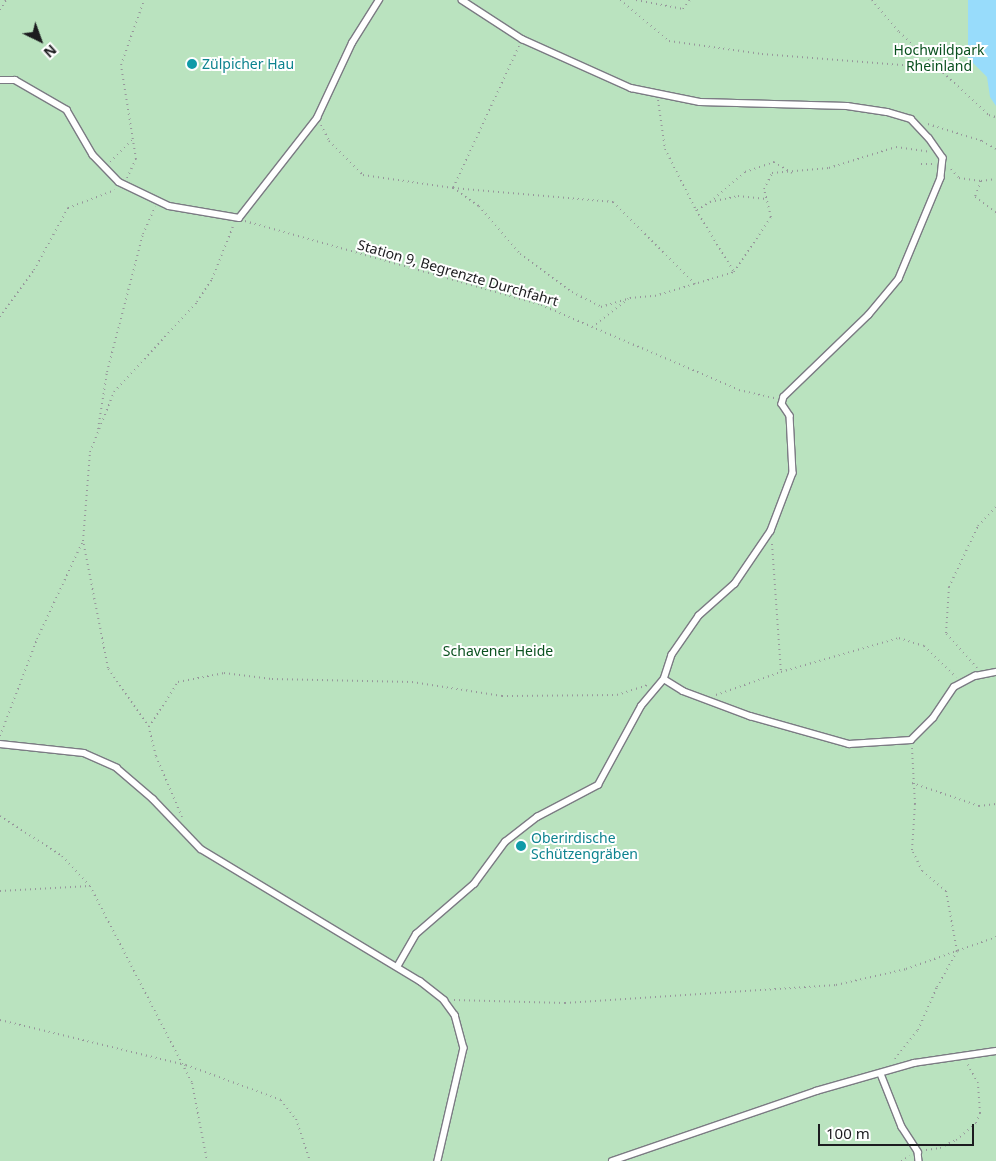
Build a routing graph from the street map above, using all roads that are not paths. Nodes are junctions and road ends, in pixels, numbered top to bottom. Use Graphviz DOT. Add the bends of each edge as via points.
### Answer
graph roads {
  1 [pos="379,0"];
  2 [pos="462,0"];
  3 [pos="0,80"];
  4 [pos="996,672"];
  5 [pos="664,678"];
  6 [pos="0,744"];
  7 [pos="397,967"];
  8 [pos="996,1051"];
  9 [pos="881,1074"];
  10 [pos="438,1161"];
  11 [pos="612,1161"];
  12 [pos="919,1161"];
  1 -- 3 [label="lane" via="352,43 317,118 243,215 236,219 157,203 124,185 93,155 67,110 14,80"];
  2 -- 5 [label="lane" via="522,39 577,66 657,95 700,102 847,106 911,119 940,153 943,165 939,186 900,278 869,315 797,381 782,400 790,416 793,473 771,531 735,584 699,616 672,655"];
  4 -- 5 [label="lane" via="975,676 954,687 933,718 912,740 849,744 750,716 683,691"];
  5 -- 7 [label="lane" via="642,706 598,785 537,817 505,842 474,884 416,934"];
  6 -- 7 [label="lane" via="84,753 117,768 201,848"];
  7 -- 10 [label="lane" via="444,1000 455,1015 464,1048"];
  8 -- 9 [label="lane" via="960,1054"];
  9 -- 11 [label="lane" via="816,1091"];
  9 -- 12 [label="lane" via="902,1126 918,1152"];
}
